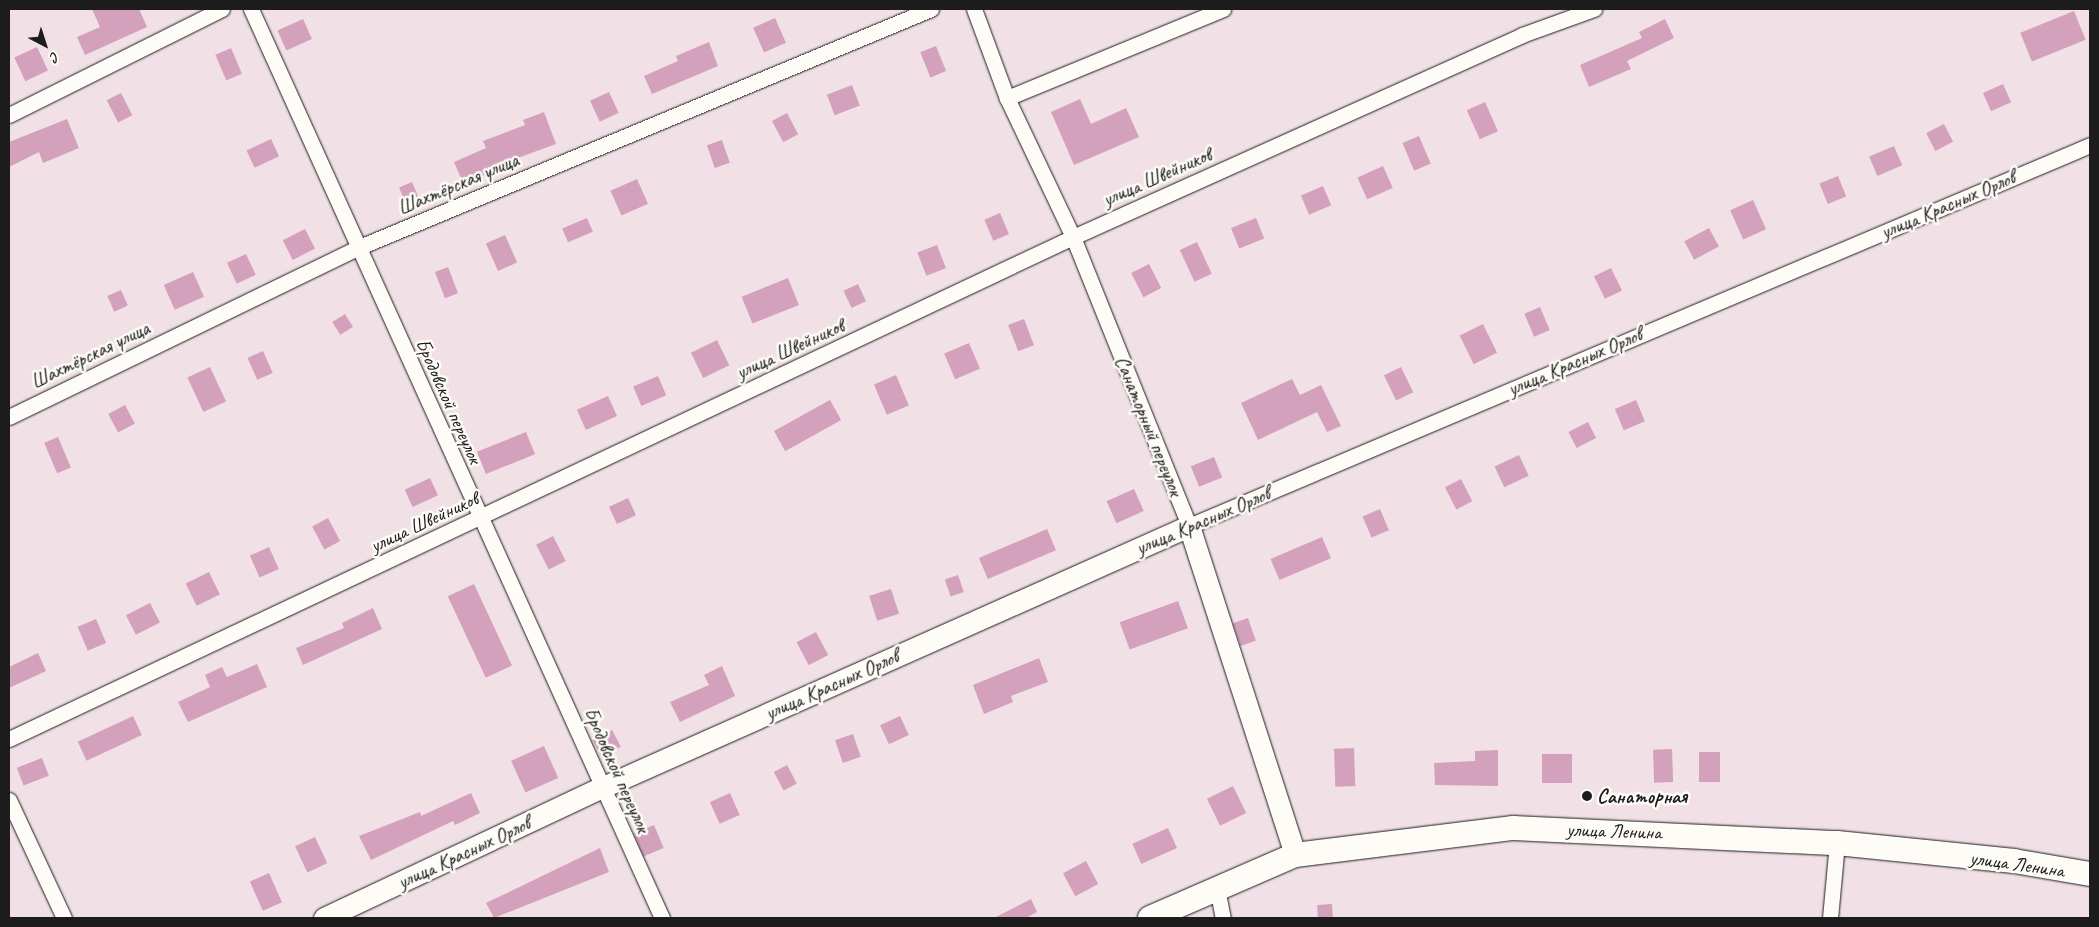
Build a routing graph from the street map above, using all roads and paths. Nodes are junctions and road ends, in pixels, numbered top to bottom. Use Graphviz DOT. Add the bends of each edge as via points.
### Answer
graph roads {
  1 [pos="222,9"];
  2 [pos="251,9"];
  3 [pos="931,9"];
  4 [pos="974,9"];
  5 [pos="1223,9"];
  6 [pos="1594,9"];
  7 [pos="1007,98"];
  8 [pos="9,115"];
  9 [pos="2090,144"];
  10 [pos="1073,237"];
  11 [pos="357,248"];
  12 [pos="9,417"];
  13 [pos="480,518"];
  14 [pos="1189,526"];
  15 [pos="9,738"];
  16 [pos="603,787"];
  17 [pos="9,800"];
  18 [pos="1837,843"];
  19 [pos="1295,855"];
  20 [pos="2090,874"];
  21 [pos="1217,888"];
  22 [pos="64,918"];
  23 [pos="324,918"];
  24 [pos="662,918"];
  25 [pos="1150,918"];
  26 [pos="1223,918"];
  27 [pos="1830,918"];
  1 -- 8 [label="street"];
  2 -- 11 [label="street, Бродовской переулок"];
  3 -- 11 [label="street, Шахтёрская улица"];
  4 -- 7 [label="street, Санаторный переулок"];
  5 -- 7 [label="street"];
  6 -- 10 [label="street, улица Швейников" via="1522,35"];
  7 -- 10 [label="street, Санаторный переулок"];
  9 -- 14 [label="street, улица Красных Орлов"];
  10 -- 13 [label="street, улица Швейников"];
  10 -- 14 [label="street, Санаторный переулок"];
  11 -- 12 [label="street, Шахтёрская улица"];
  11 -- 13 [label="street, Бродовской переулок"];
  13 -- 15 [label="street, улица Швейников"];
  13 -- 16 [label="street, Бродовской переулок"];
  14 -- 16 [label="street, улица Красных Орлов"];
  14 -- 19 [label="street, Санаторный переулок"];
  16 -- 23 [label="street, улица Красных Орлов"];
  16 -- 24 [label="street, Бродовской переулок"];
  17 -- 22 [label="street"];
  18 -- 19 [label="main road, улица Ленина" via="1513,828"];
  18 -- 20 [label="main road, улица Ленина" via="2014,861"];
  18 -- 27 [label="street"];
  19 -- 21 [label="main road, улица Ленина"];
  21 -- 25 [label="main road, улица Ленина"];
  21 -- 26 [label="street"];
}
